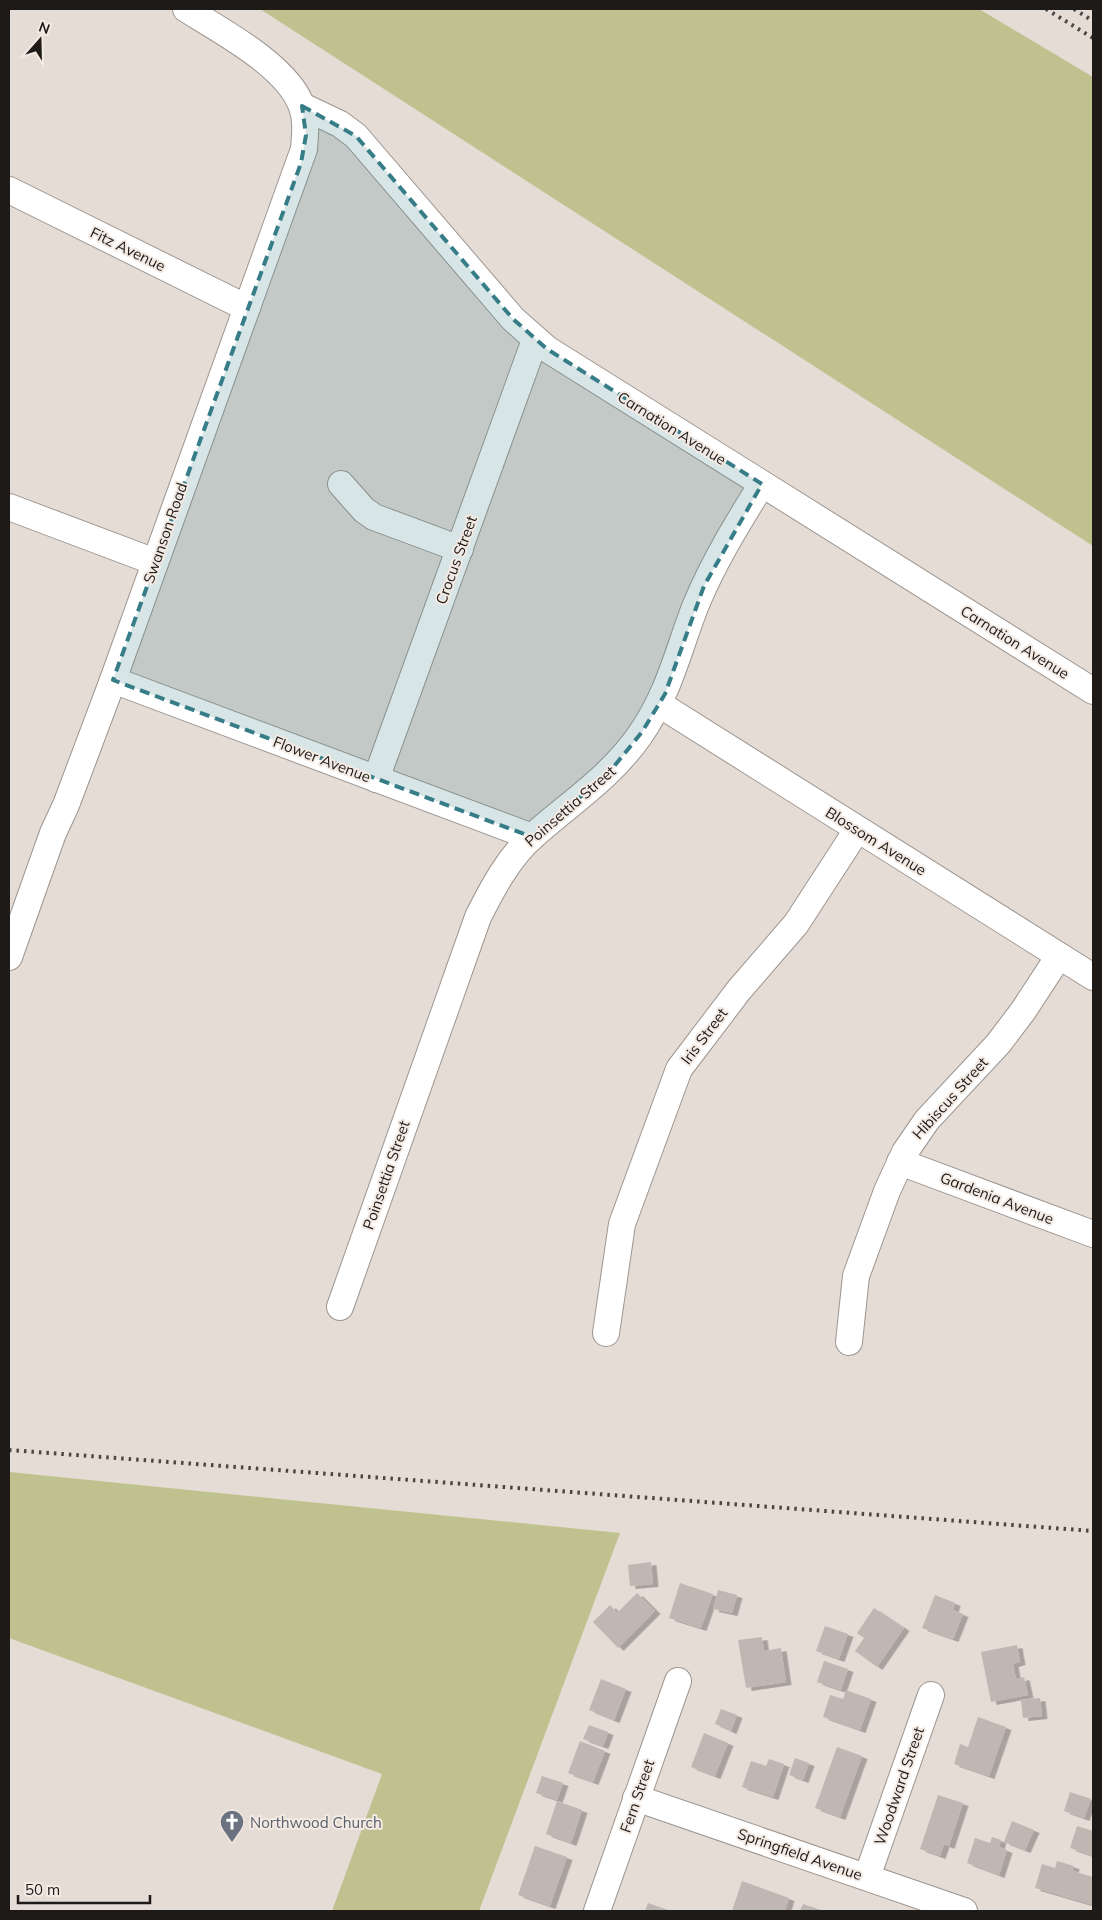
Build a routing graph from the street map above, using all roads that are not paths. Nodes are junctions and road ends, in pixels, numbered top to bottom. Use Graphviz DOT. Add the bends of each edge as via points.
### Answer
graph roads {
  1 [pos="186,9"];
  2 [pos="302,106"];
  3 [pos="9,190"];
  4 [pos="247,308"];
  5 [pos="535,340"];
  6 [pos="341,484"];
  7 [pos="762,484"];
  8 [pos="9,507"];
  9 [pos="460,549"];
  10 [pos="156,562"];
  11 [pos="113,680"];
  12 [pos="1093,691"];
  13 [pos="659,704"];
  14 [pos="376,779"];
  15 [pos="858,830"];
  16 [pos="532,837"];
  17 [pos="1059,956"];
  18 [pos="9,957"];
  19 [pos="1093,977"];
  20 [pos="900,1162"];
  21 [pos="1093,1234"];
  22 [pos="340,1307"];
  23 [pos="606,1333"];
  24 [pos="849,1342"];
  25 [pos="678,1682"];
  26 [pos="931,1695"];
  27 [pos="636,1798"];
  28 [pos="867,1877"];
  29 [pos="597,1911"];
  30 [pos="964,1911"];
  1 -- 2 [label="street" via="271,66"];
  2 -- 4 [label="street, Swanson Road" via="306,134 301,163"];
  2 -- 5 [label="street, Carnation Avenue" via="340,124 356,136 513,319"];
  3 -- 4 [label="street, Fitz Avenue"];
  4 -- 10 [label="street, Swanson Road"];
  5 -- 7 [label="street, Carnation Avenue"];
  5 -- 9 [label="street, Crocus Street"];
  6 -- 9 [label="street" via="374,517"];
  7 -- 12 [label="street, Carnation Avenue"];
  7 -- 13 [label="street, Poinsettia Street" via="704,586"];
  8 -- 10 [label="street"];
  9 -- 14 [label="street, Crocus Street"];
  10 -- 11 [label="street, Swanson Road"];
  11 -- 14 [label="street, Flower Avenue"];
  11 -- 18 [label="street, Swanson Road"];
  13 -- 15 [label="street, Blossom Avenue"];
  13 -- 16 [label="street, Poinsettia Street" via="630,750 608,775"];
  14 -- 16 [label="street, Flower Avenue"];
  15 -- 17 [label="street, Blossom Avenue"];
  15 -- 23 [label="street, Iris Street" via="796,924 739,990 679,1069 622,1224"];
  16 -- 22 [label="street, Poinsettia Street" via="495,886 471,932"];
  17 -- 19 [label="street, Blossom Avenue"];
  17 -- 20 [label="street, Hibiscus Street" via="1011,1028 927,1120"];
  20 -- 21 [label="street, Gardenia Avenue"];
  20 -- 24 [label="street, Hibiscus Street" via="856,1276"];
  25 -- 27 [label="street, Fern Street"];
  26 -- 28 [label="street, Woodward Street"];
  27 -- 28 [label="street, Springfield Avenue"];
  27 -- 29 [label="street, Fern Street"];
  28 -- 30 [label="street, Springfield Avenue"];
}
